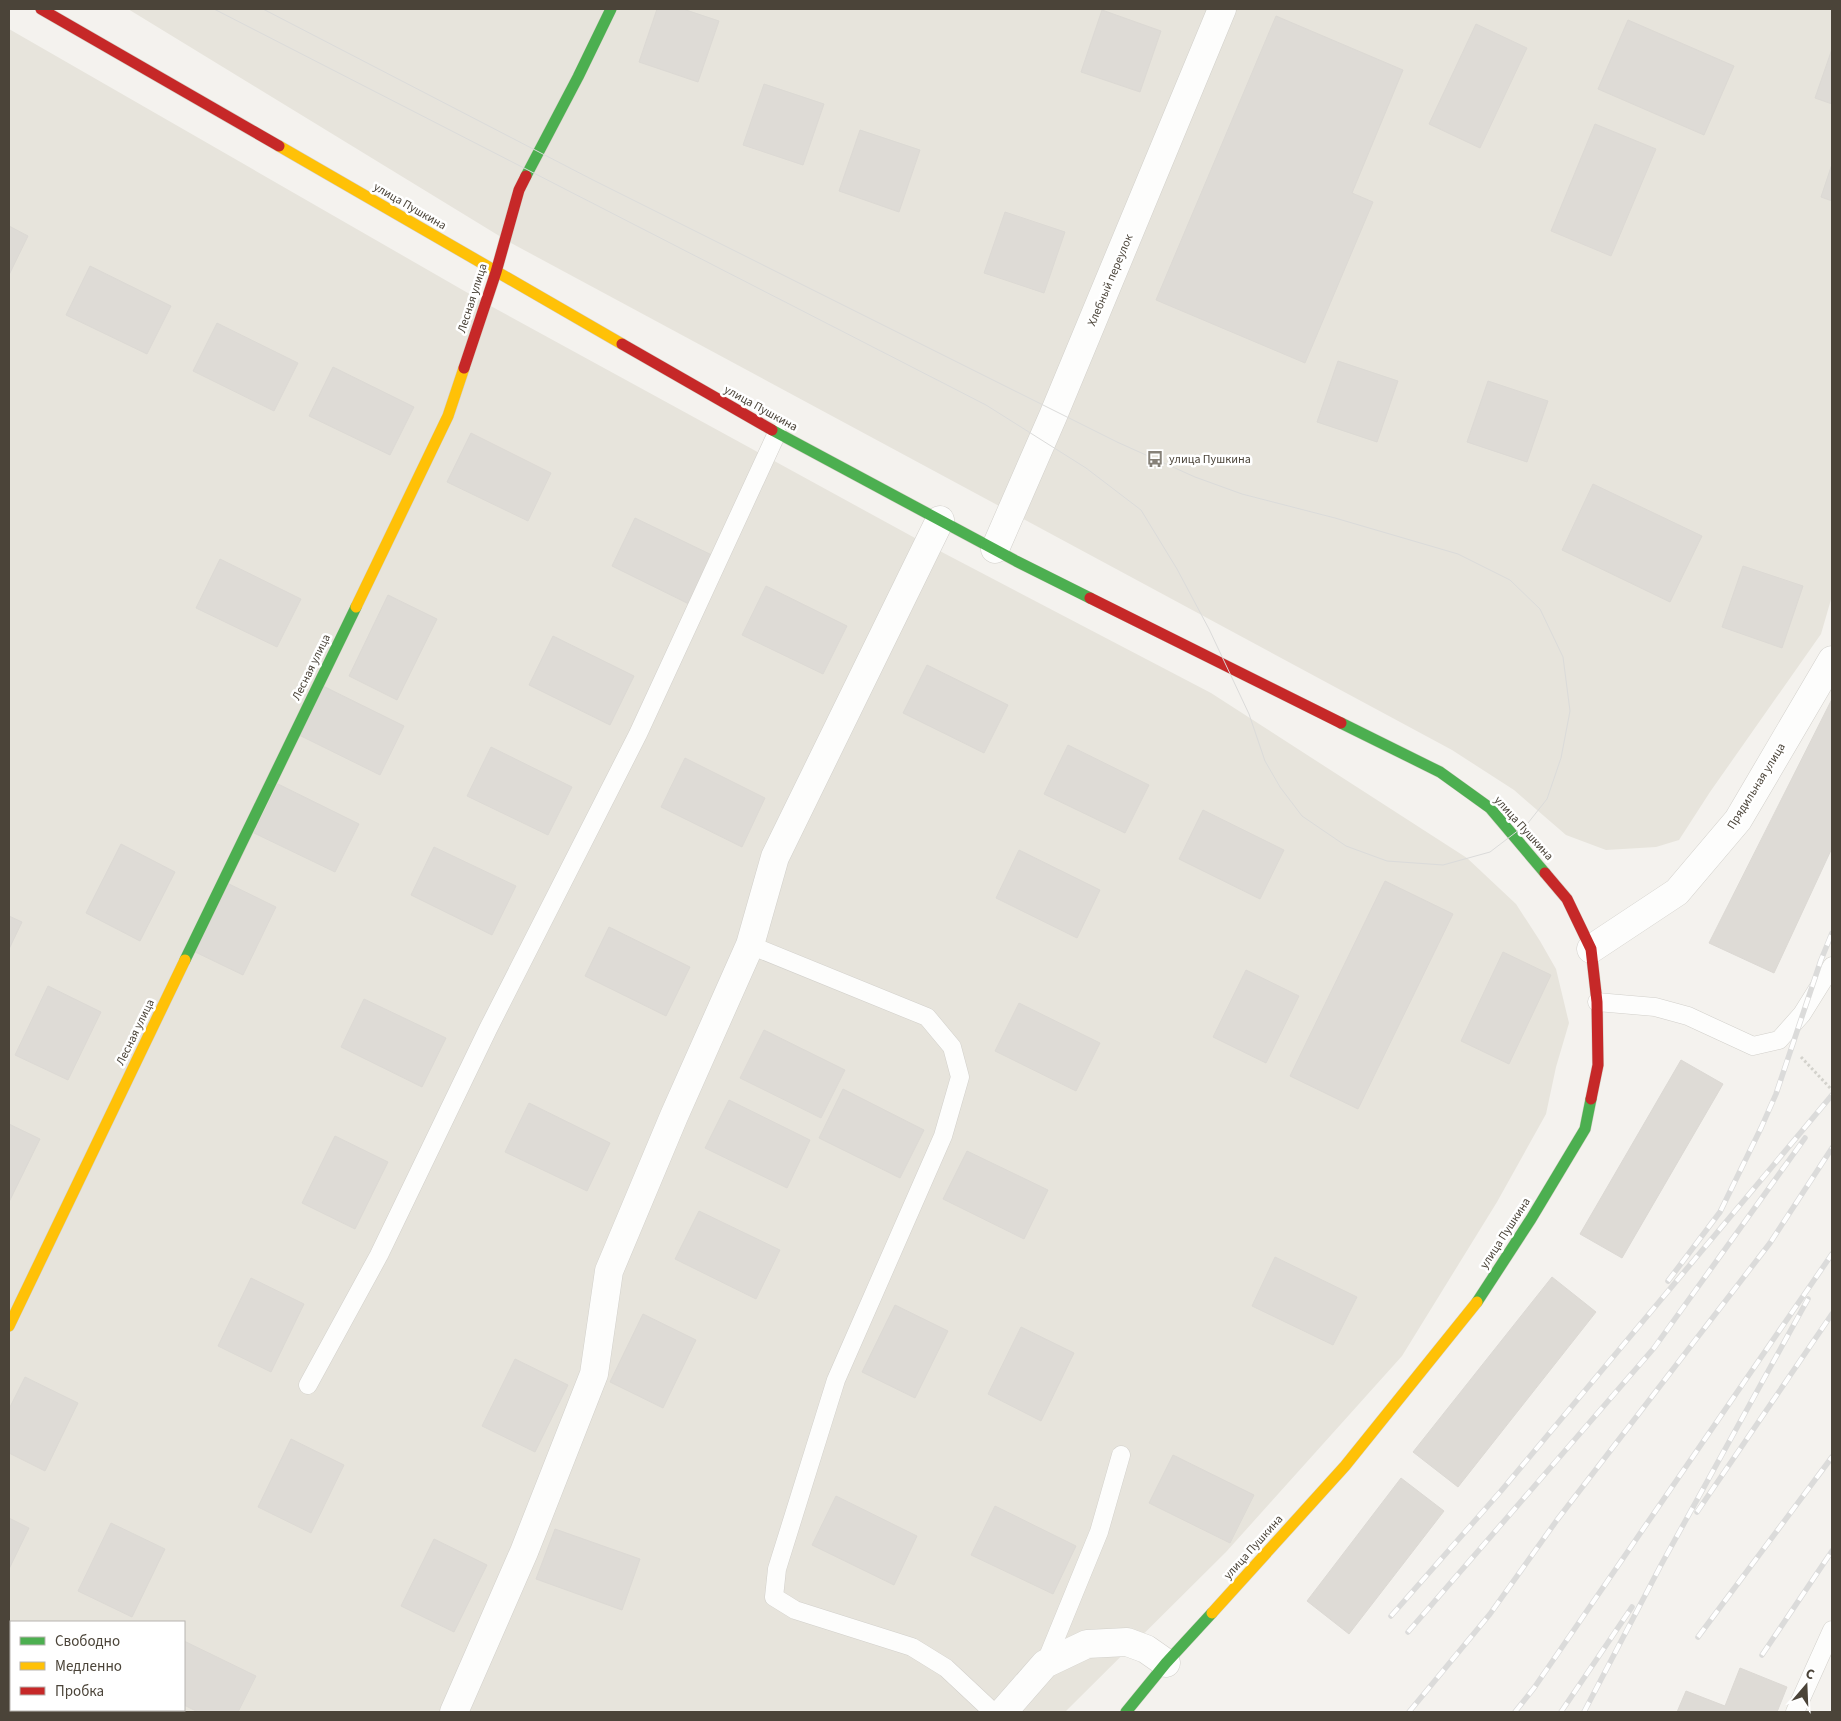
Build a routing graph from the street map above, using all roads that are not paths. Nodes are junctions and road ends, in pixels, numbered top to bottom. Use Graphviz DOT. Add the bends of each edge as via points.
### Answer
graph roads {
  1 [pos="41,9"];
  2 [pos="611,9"];
  3 [pos="1222,9"];
  4 [pos="496,272"];
  5 [pos="777,433"];
  6 [pos="940,520"];
  7 [pos="995,549"];
  8 [pos="1832,660"];
  9 [pos="750,945"];
  10 [pos="1590,949"];
  11 [pos="1832,966"];
  12 [pos="1597,1002"];
  13 [pos="9,1326"];
  14 [pos="308,1385"];
  15 [pos="1121,1455"];
  16 [pos="1832,1630"];
  17 [pos="1166,1663"];
  18 [pos="1045,1664"];
  19 [pos="454,1712"];
  20 [pos="993,1712"];
  21 [pos="1003,1712"];
  22 [pos="1126,1712"];
  23 [pos="1795,1712"];
  1 -- 4 [label="street, улица Пушкина"];
  2 -- 4 [label="street, Лесная улица" via="519,190"];
  3 -- 7 [label="street, Хлебный переулок"];
  4 -- 5 [label="street, улица Пушкина"];
  4 -- 13 [label="street, Лесная улица" via="448,416"];
  5 -- 6 [label="street, улица Пушкина"];
  5 -- 14 [label="lane" via="638,734 488,1029 379,1255"];
  6 -- 7 [label="street, улица Пушкина"];
  6 -- 9 [label="street" via="775,857"];
  7 -- 10 [label="street, улица Пушкина" via="1440,772 1490,808 1514,834 1567,898"];
  8 -- 10 [label="street, Прядильная улица" via="1738,820 1677,892"];
  9 -- 19 [label="street" via="609,1272 594,1374 524,1552"];
  9 -- 20 [label="lane" via="927,1017 952,1047 960,1077 942,1136 836,1380 776,1569 774,1597 795,1610 912,1647 946,1668"];
  10 -- 12 [label="street, улица Пушкина"];
  11 -- 12 [label="lane" via="1802,1014 1779,1040 1753,1046 1688,1016 1655,1007"];
  12 -- 17 [label="street, улица Пушкина" via="1598,1065 1585,1129 1473,1308 1345,1466"];
  15 -- 18 [label="lane" via="1099,1532"];
  16 -- 23 [label="lane"];
  17 -- 18 [label="street" via="1127,1642 1087,1644"];
  17 -- 22 [label="street, улица Пушкина"];
  18 -- 21 [label="street"];
}
